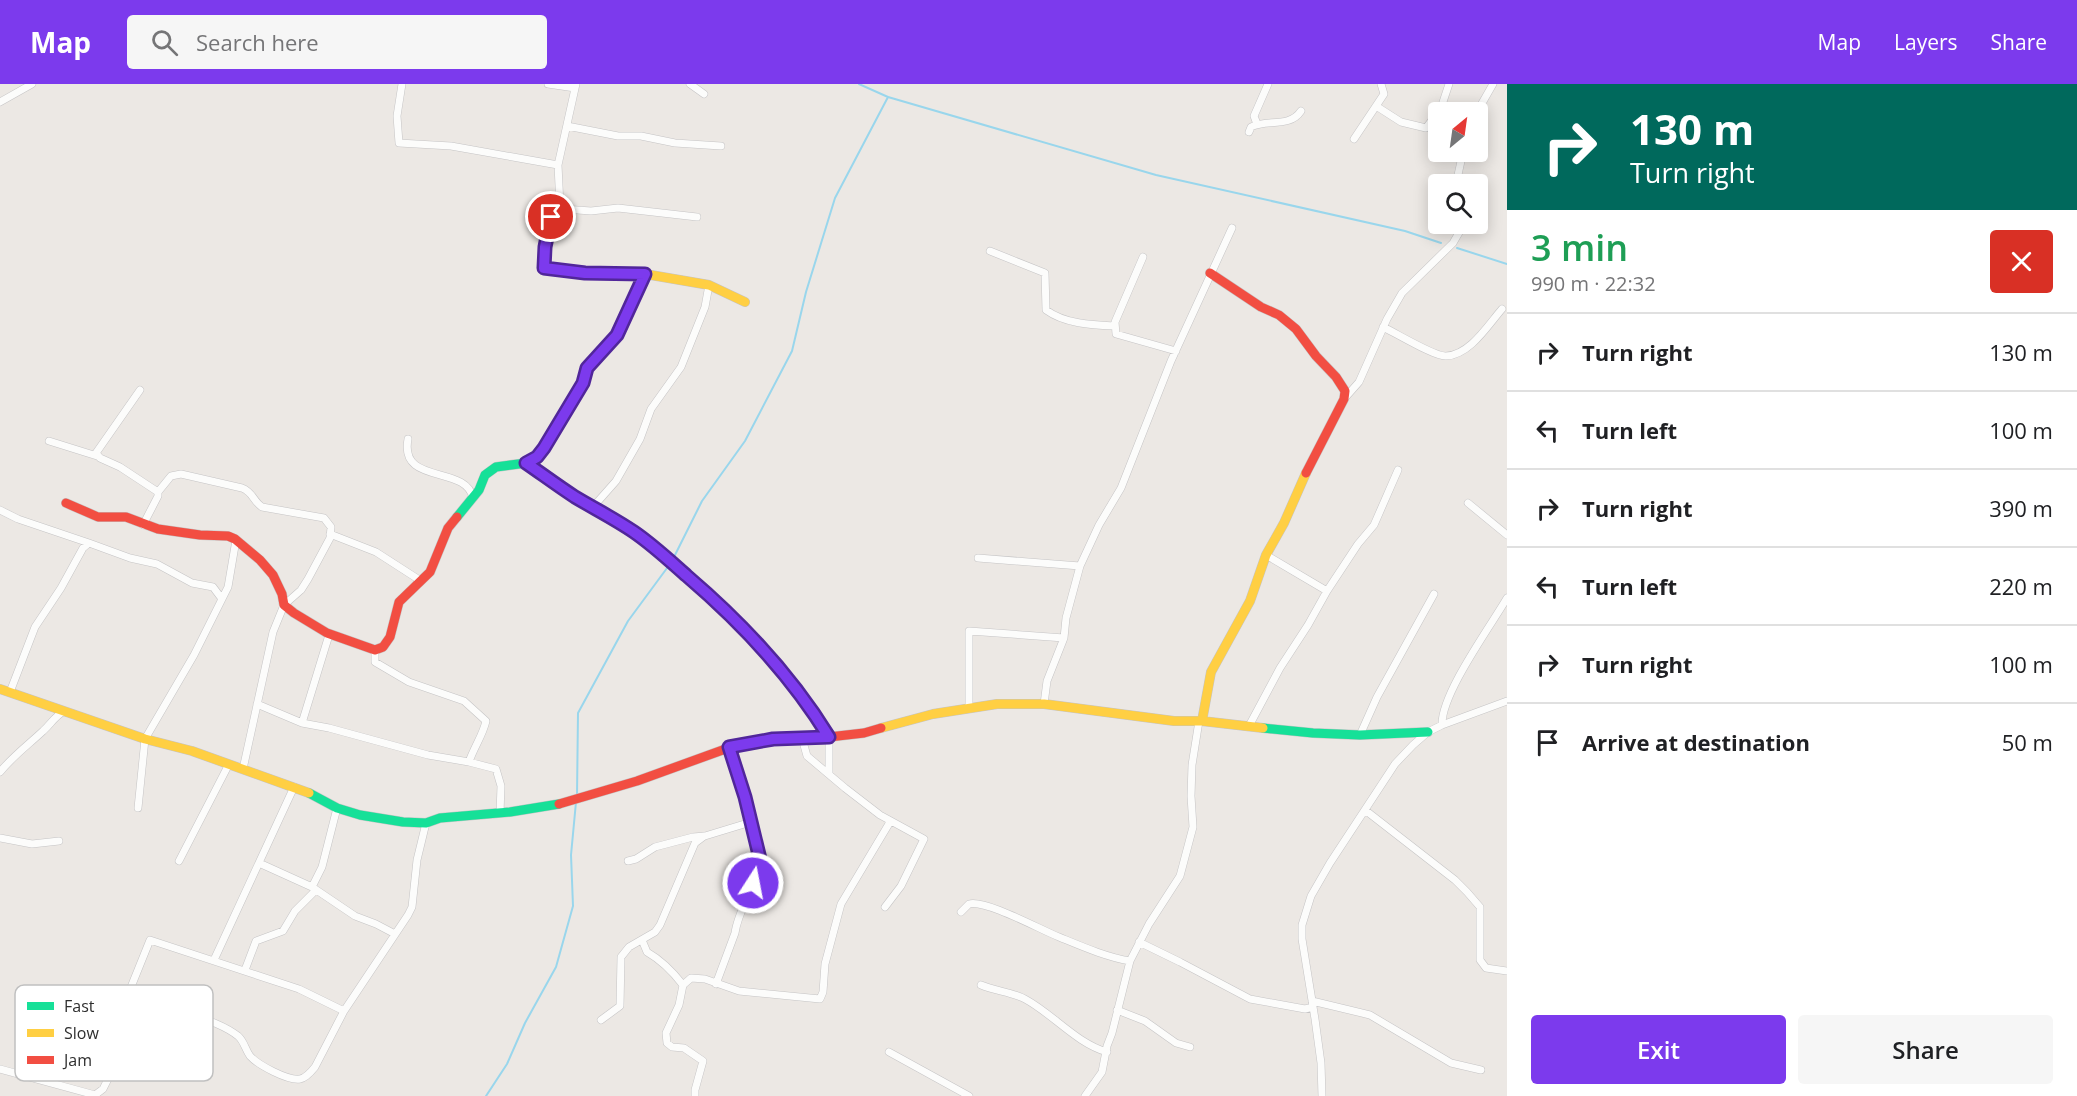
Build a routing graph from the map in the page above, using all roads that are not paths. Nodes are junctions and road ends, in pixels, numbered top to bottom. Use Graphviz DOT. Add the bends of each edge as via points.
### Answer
graph roads {
  1 [pos="32,84"];
  2 [pos="402,84"];
  3 [pos="548,84"];
  4 [pos="690,84"];
  5 [pos="1268,84"];
  6 [pos="1381,84"];
  7 [pos="1449,84"];
  8 [pos="1493,84"];
  9 [pos="576,86"];
  10 [pos="704,94"];
  11 [pos="0,102"];
  12 [pos="1482,102"];
  13 [pos="1376,106"];
  14 [pos="1301,111"];
  15 [pos="1257,124"];
  16 [pos="567,126"];
  17 [pos="1249,132"];
  18 [pos="1354,139"];
  19 [pos="722,146"];
  20 [pos="558,165"];
  21 [pos="559,200"];
  22 [pos="697,217"];
  23 [pos="1232,228"];
  24 [pos="1458,234"];
  25 [pos="990,250"];
  26 [pos="1143,257"];
  27 [pos="1210,273"];
  28 [pos="645,274"];
  29 [pos="709,285"];
  30 [pos="745,302"];
  31 [pos="1502,309"];
  32 [pos="1115,326"];
  33 [pos="1383,327"];
  34 [pos="1176,351"];
  35 [pos="140,390"];
  36 [pos="1344,399"];
  37 [pos="408,439"];
  38 [pos="49,441"];
  39 [pos="97,456"];
  40 [pos="526,463"];
  41 [pos="1398,470"];
  42 [pos="158,492"];
  43 [pos="473,498"];
  44 [pos="66,503"];
  45 [pos="1468,503"];
  46 [pos="593,507"];
  47 [pos="0,510"];
  48 [pos="143,525"];
  49 [pos="330,534"];
  50 [pos="1507,535"];
  51 [pos="236,540"];
  52 [pos="88,543"];
  53 [pos="1266,555"];
  54 [pos="978,558"];
  55 [pos="1080,566"];
  56 [pos="421,581"];
  57 [pos="1327,591"];
  58 [pos="1434,594"];
  59 [pos="1507,598"];
  60 [pos="222,599"];
  61 [pos="284,605"];
  62 [pos="329,635"];
  63 [pos="1064,638"];
  64 [pos="375,650"];
  65 [pos="5,691"];
  66 [pos="1507,701"];
  67 [pos="257,704"];
  68 [pos="1044,704"];
  69 [pos="51,707"];
  70 [pos="969,707"];
  71 [pos="64,711"];
  72 [pos="53,718"];
  73 [pos="1200,721"];
  74 [pos="302,723"];
  75 [pos="1442,725"];
  76 [pos="1249,726"];
  77 [pos="1428,732"];
  78 [pos="1360,735"];
  79 [pos="829,737"];
  80 [pos="802,738"];
  81 [pos="145,740"];
  82 [pos="729,747"];
  83 [pos="469,762"];
  84 [pos="229,764"];
  85 [pos="243,769"];
  86 [pos="0,772"];
  87 [pos="829,774"];
  88 [pos="294,787"];
  89 [pos="138,808"];
  90 [pos="337,808"];
  91 [pos="1365,810"];
  92 [pos="500,813"];
  93 [pos="751,822"];
  94 [pos="890,822"];
  95 [pos="426,823"];
  96 [pos="703,837"];
  97 [pos="0,838"];
  98 [pos="59,841"];
  99 [pos="179,861"];
  100 [pos="628,861"];
  101 [pos="259,863"];
  102 [pos="314,889"];
  103 [pos="885,907"];
  104 [pos="961,912"];
  105 [pos="395,934"];
  106 [pos="642,940"];
  107 [pos="1139,942"];
  108 [pos="214,960"];
  109 [pos="1130,961"];
  110 [pos="244,970"];
  111 [pos="1507,971"];
  112 [pos="716,984"];
  113 [pos="132,985"];
  114 [pos="682,985"];
  115 [pos="981,985"];
  116 [pos="1313,1004"];
  117 [pos="1117,1010"];
  118 [pos="344,1011"];
  119 [pos="601,1020"];
  120 [pos="213,1023"];
  121 [pos="1190,1047"];
  122 [pos="889,1052"];
  123 [pos="1107,1052"];
  124 [pos="0,1070"];
  125 [pos="1481,1070"];
  126 [pos="15,1074"];
  127 [pos="42,1081"];
  128 [pos="107,1081"];
  129 [pos="695,1096"];
  130 [pos="969,1096"];
  131 [pos="1085,1096"];
  132 [pos="1322,1096"];
  1 -- 11 [label="street"];
  2 -- 20 [label="street" via="397,116 399,143 451,146"];
  3 -- 9 [label="street"];
  4 -- 10 [label="street"];
  5 -- 15 [label="street" via="1254,116"];
  6 -- 13 [label="street" via="1383,94"];
  7 -- 13 [label="street" via="1441,108 1426,128 1401,122"];
  8 -- 12 [label="street"];
  9 -- 16 [label="street"];
  13 -- 18 [label="street"];
  14 -- 15 [label="street" via="1277,124"];
  15 -- 17 [label="street"];
  16 -- 19 [label="street" via="618,136"];
  16 -- 20 [label="street"];
  20 -- 21 [label="street"];
  21 -- 22 [label="street" via="564,209 618,208"];
  21 -- 28 [label="street" via="551,217 544,268"];
  23 -- 27 [label="street"];
  24 -- 33 [label="street" via="1402,293"];
  25 -- 32 [label="street" via="1045,273 1046,310 1054,316 1078,323"];
  26 -- 32 [label="street"];
  27 -- 34 [label="street"];
  27 -- 36 [label="street" via="1296,329 1342,385"];
  28 -- 29 [label="street"];
  28 -- 40 [label="street" via="617,335 587,368 583,383 544,448"];
  29 -- 30 [label="street"];
  29 -- 46 [label="street" via="705,307 681,367 651,409 640,439 616,482"];
  31 -- 33 [label="street" via="1470,345 1446,357"];
  32 -- 34 [label="street" via="1116,334"];
  33 -- 36 [label="street" via="1359,382"];
  34 -- 55 [label="street" via="1121,488"];
  35 -- 39 [label="street" via="101,443"];
  36 -- 53 [label="street"];
  37 -- 43 [label="street" via="406,451 412,463 460,483 472,492"];
  38 -- 39 [label="street"];
  39 -- 42 [label="street"];
  40 -- 43 [label="street" via="490,470"];
  40 -- 46 [label="street"];
  41 -- 57 [label="street" via="1374,525"];
  42 -- 48 [label="street"];
  42 -- 49 [label="street" via="175,474 222,482 247,490 262,507 324,518 331,527"];
  43 -- 56 [label="street" via="448,528 434,567"];
  44 -- 48 [label="street" via="98,516 126,517"];
  45 -- 50 [label="street"];
  46 -- 79 [label="street" via="656,548 751,634 814,712"];
  47 -- 52 [label="street"];
  48 -- 51 [label="street"];
  49 -- 56 [label="street" via="376,552"];
  49 -- 61 [label="street" via="301,590"];
  51 -- 60 [label="street" via="228,587"];
  51 -- 61 [label="street" via="272,571"];
  52 -- 60 [label="street" via="157,564 182,579 213,588"];
  52 -- 65 [label="street" via="36,627"];
  53 -- 57 [label="street"];
  53 -- 73 [label="street" via="1250,601 1211,672"];
  54 -- 55 [label="street"];
  55 -- 63 [label="street"];
  56 -- 64 [label="street" via="399,602 390,637"];
  57 -- 76 [label="street"];
  58 -- 78 [label="street"];
  59 -- 75 [label="street" via="1457,681 1442,714"];
  60 -- 81 [label="street"];
  61 -- 62 [label="street"];
  61 -- 67 [label="street" via="273,632"];
  62 -- 64 [label="street"];
  62 -- 74 [label="street"];
  63 -- 68 [label="street" via="1047,681"];
  63 -- 70 [label="street" via="969,631"];
  64 -- 83 [label="street" via="375,662 409,682 464,701 486,721"];
  65 -- 69 [label="street"];
  66 -- 75 [label="street"];
  67 -- 74 [label="street"];
  67 -- 85 [label="street"];
  68 -- 70 [label="street"];
  68 -- 73 [label="street"];
  69 -- 71 [label="street"];
  69 -- 72 [label="street"];
  70 -- 79 [label="street"];
  71 -- 72 [label="street"];
  71 -- 81 [label="street"];
  72 -- 86 [label="street"];
  73 -- 76 [label="street"];
  73 -- 107 [label="street" via="1192,765 1190,841 1180,876"];
  74 -- 83 [label="street"];
  75 -- 77 [label="street"];
  76 -- 78 [label="street"];
  77 -- 78 [label="street"];
  77 -- 91 [label="street" via="1395,764"];
  79 -- 80 [label="street"];
  79 -- 87 [label="street"];
  80 -- 82 [label="street"];
  80 -- 87 [label="street" via="807,756"];
  81 -- 84 [label="street"];
  81 -- 89 [label="street"];
  82 -- 92 [label="street" via="566,803"];
  82 -- 93 [label="street"];
  83 -- 92 [label="street" via="496,769 501,786"];
  84 -- 85 [label="street"];
  84 -- 99 [label="street"];
  85 -- 88 [label="street"];
  87 -- 94 [label="street"];
  88 -- 90 [label="street"];
  88 -- 101 [label="street"];
  90 -- 95 [label="street" via="386,820"];
  90 -- 102 [label="street"];
  91 -- 111 [label="street" via="1467,892 1480,907 1480,960 1486,968"];
  91 -- 116 [label="street" via="1311,896 1304,916 1302,939"];
  92 -- 95 [label="street" via="440,818"];
  93 -- 96 [label="street"];
  93 -- 112 [label="street" via="759,866"];
  94 -- 103 [label="street" via="924,839 901,886"];
  94 -- 112 [label="street" via="841,904 820,999 739,991"];
  95 -- 105 [label="street" via="412,907"];
  96 -- 100 [label="street" via="655,848"];
  96 -- 106 [label="street" via="695,843 660,925"];
  97 -- 98 [label="street" via="32,844"];
  101 -- 102 [label="street"];
  101 -- 108 [label="street"];
  102 -- 105 [label="street" via="355,916"];
  102 -- 110 [label="street" via="283,931 256,941"];
  104 -- 109 [label="street" via="969,904 979,903 1058,937"];
  105 -- 118 [label="street"];
  106 -- 114 [label="street" via="647,952 674,973"];
  106 -- 119 [label="street" via="621,957 620,1006"];
  107 -- 109 [label="street"];
  107 -- 116 [label="street" via="1250,999 1305,1009"];
  108 -- 110 [label="street"];
  108 -- 113 [label="street" via="150,940"];
  109 -- 117 [label="street"];
  110 -- 118 [label="street" via="299,989"];
  112 -- 114 [label="street" via="691,978"];
  114 -- 129 [label="street" via="679,1005 665,1037 672,1047 684,1048 703,1061"];
  115 -- 123 [label="street" via="1024,998 1083,1040"];
  116 -- 125 [label="street" via="1370,1014 1451,1063"];
  116 -- 132 [label="street"];
  117 -- 121 [label="street"];
  117 -- 123 [label="street"];
  118 -- 120 [label="street" via="315,1067 301,1079 274,1072 252,1058 238,1037"];
  122 -- 130 [label="street"];
  123 -- 131 [label="street" via="1102,1072"];
  124 -- 126 [label="street"];
  127 -- 128 [label="street" via="95,1095"];
}
